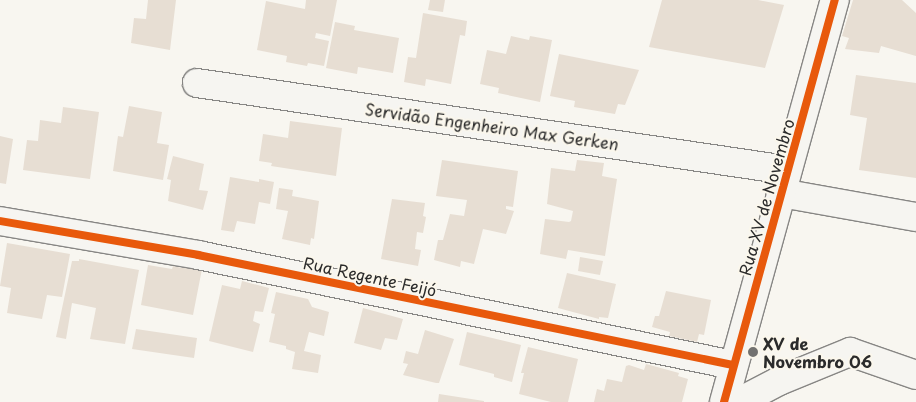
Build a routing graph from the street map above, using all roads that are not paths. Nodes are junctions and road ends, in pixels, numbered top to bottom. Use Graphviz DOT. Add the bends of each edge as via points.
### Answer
graph roads {
  1 [pos="835,0"];
  2 [pos="197,83"];
  3 [pos="784,182"];
  4 [pos="916,217"];
  5 [pos="0,221"];
  6 [pos="733,365"];
  7 [pos="916,375"];
  8 [pos="724,402"];
  9 [pos="739,402"];
  1 -- 3 [label="street, Rua XV de Novembro"];
  2 -- 3 [label="street, Servidão Engenheiro Max Gerken"];
  3 -- 4 [label="street, Servidão Engenheiro Max Gerken"];
  3 -- 6 [label="street, Rua XV de Novembro"];
  5 -- 6 [label="street, Rua Regente Feijó" via="198,255"];
  6 -- 8 [label="street, Rua XV de Novembro"];
  7 -- 9 [label="street" via="850,352 778,381"];
}
